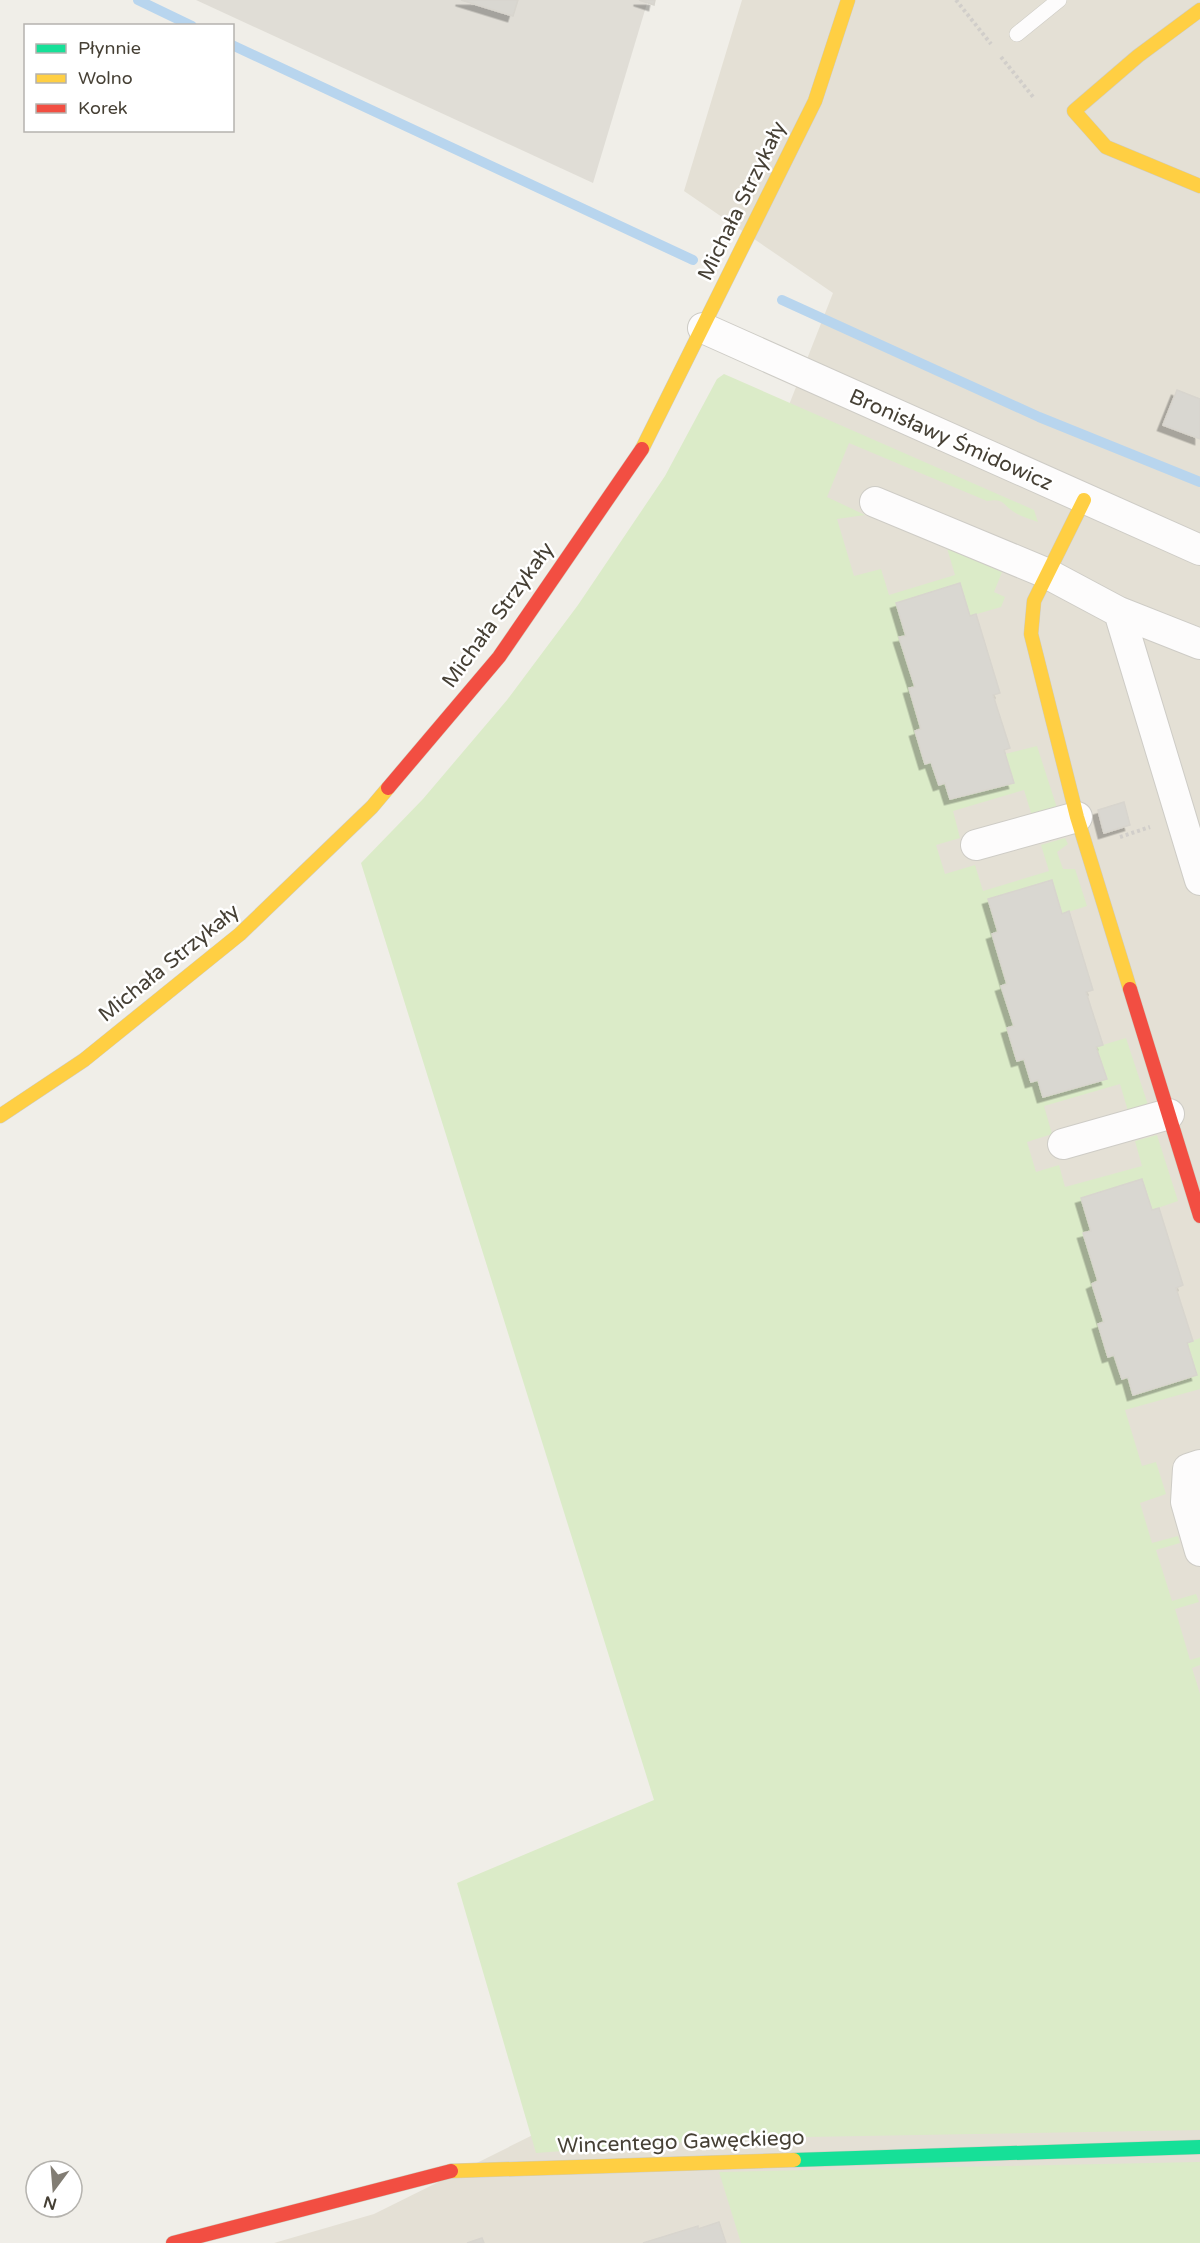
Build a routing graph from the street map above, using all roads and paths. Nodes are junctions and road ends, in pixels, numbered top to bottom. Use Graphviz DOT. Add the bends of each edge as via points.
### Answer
graph roads {
  1 [pos="848,0"];
  2 [pos="1059,0"];
  3 [pos="1200,10"];
  4 [pos="1017,34"];
  5 [pos="1200,186"];
  6 [pos="703,328"];
  7 [pos="1084,500"];
  8 [pos="875,502"];
  9 [pos="1200,550"];
  10 [pos="1046,573"];
  11 [pos="1119,612"];
  12 [pos="1200,644"];
  13 [pos="1077,817"];
  14 [pos="1181,817"];
  15 [pos="976,845"];
  16 [pos="1086,847"];
  17 [pos="1200,880"];
  18 [pos="1169,1114"];
  19 [pos="0,1116"];
  20 [pos="1063,1144"];
  21 [pos="1200,1216"];
  22 [pos="1200,1465"];
  23 [pos="1200,1551"];
  24 [pos="1200,2148"];
  25 [pos="173,2243"];
  1 -- 6 [label="street, Michała Strzykały" via="815,101"];
  2 -- 4 [label="lane"];
  3 -- 5 [label="street" via="1074,111 1106,147"];
  6 -- 7 [label="street, Bronisławy Śmidowicz"];
  6 -- 19 [label="street, Michała Strzykały" via="643,447 499,657 372,807 240,934 84,1060"];
  7 -- 9 [label="street, Bronisławy Śmidowicz"];
  7 -- 10 [label="street"];
  8 -- 10 [label="street"];
  10 -- 11 [label="street"];
  10 -- 13 [label="street" via="1034,601 1031,634"];
  11 -- 12 [label="street"];
  11 -- 14 [label="street"];
  13 -- 15 [label="street"];
  13 -- 16 [label="street"];
  14 -- 16 [label="path"];
  14 -- 17 [label="street"];
  16 -- 18 [label="street"];
  18 -- 20 [label="street"];
  18 -- 21 [label="street"];
  22 -- 23 [label="street" via="1188,1468 1186,1503"];
  24 -- 25 [label="street, Wincentego Gawęckiego" via="457,2170"];
}
